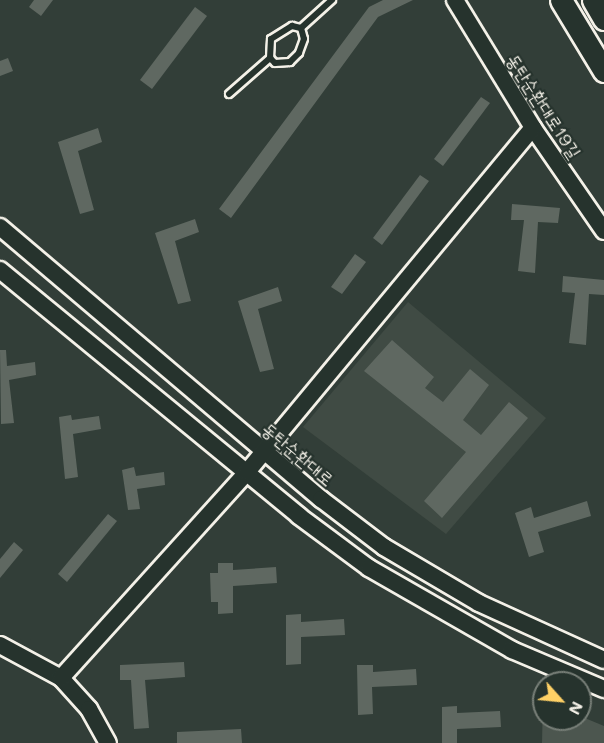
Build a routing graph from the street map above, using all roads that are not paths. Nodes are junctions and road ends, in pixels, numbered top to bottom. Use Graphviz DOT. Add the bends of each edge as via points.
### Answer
graph roads {
  1 [pos="332,0"];
  2 [pos="455,0"];
  3 [pos="561,0"];
  4 [pos="593,0"];
  5 [pos="604,19"];
  6 [pos="301,28"];
  7 [pos="270,58"];
  8 [pos="604,70"];
  9 [pos="230,94"];
  10 [pos="533,128"];
  11 [pos="0,227"];
  12 [pos="604,231"];
  13 [pos="0,270"];
  14 [pos="264,451"];
  15 [pos="247,472"];
  16 [pos="0,645"];
  17 [pos="604,660"];
  18 [pos="61,678"];
  19 [pos="604,689"];
  20 [pos="108,743"];
  1 -- 6 [label="lane"];
  2 -- 10 [label="main road, 동탄순환대로19길"];
  3 -- 8 [label="highway"];
  4 -- 5 [label="highway"];
  6 -- 7 [label="lane" via="284,27 271,39"];
  6 -- 7 [label="lane" via="304,39 290,62"];
  7 -- 9 [label="lane"];
  10 -- 12 [label="main road, 동탄순환대로19길"];
  10 -- 14 [label="main road"];
  11 -- 14 [label="main road, 동탄순환대로"];
  13 -- 15 [label="main road"];
  14 -- 15 [label="main road"];
  14 -- 17 [label="main road, 동탄순환대로" via="408,563 529,628"];
  15 -- 18 [label="main road"];
  15 -- 19 [label="main road" via="369,568 438,611 512,650"];
  16 -- 18 [label="main road"];
  18 -- 20 [label="main road" via="89,709"];
}
